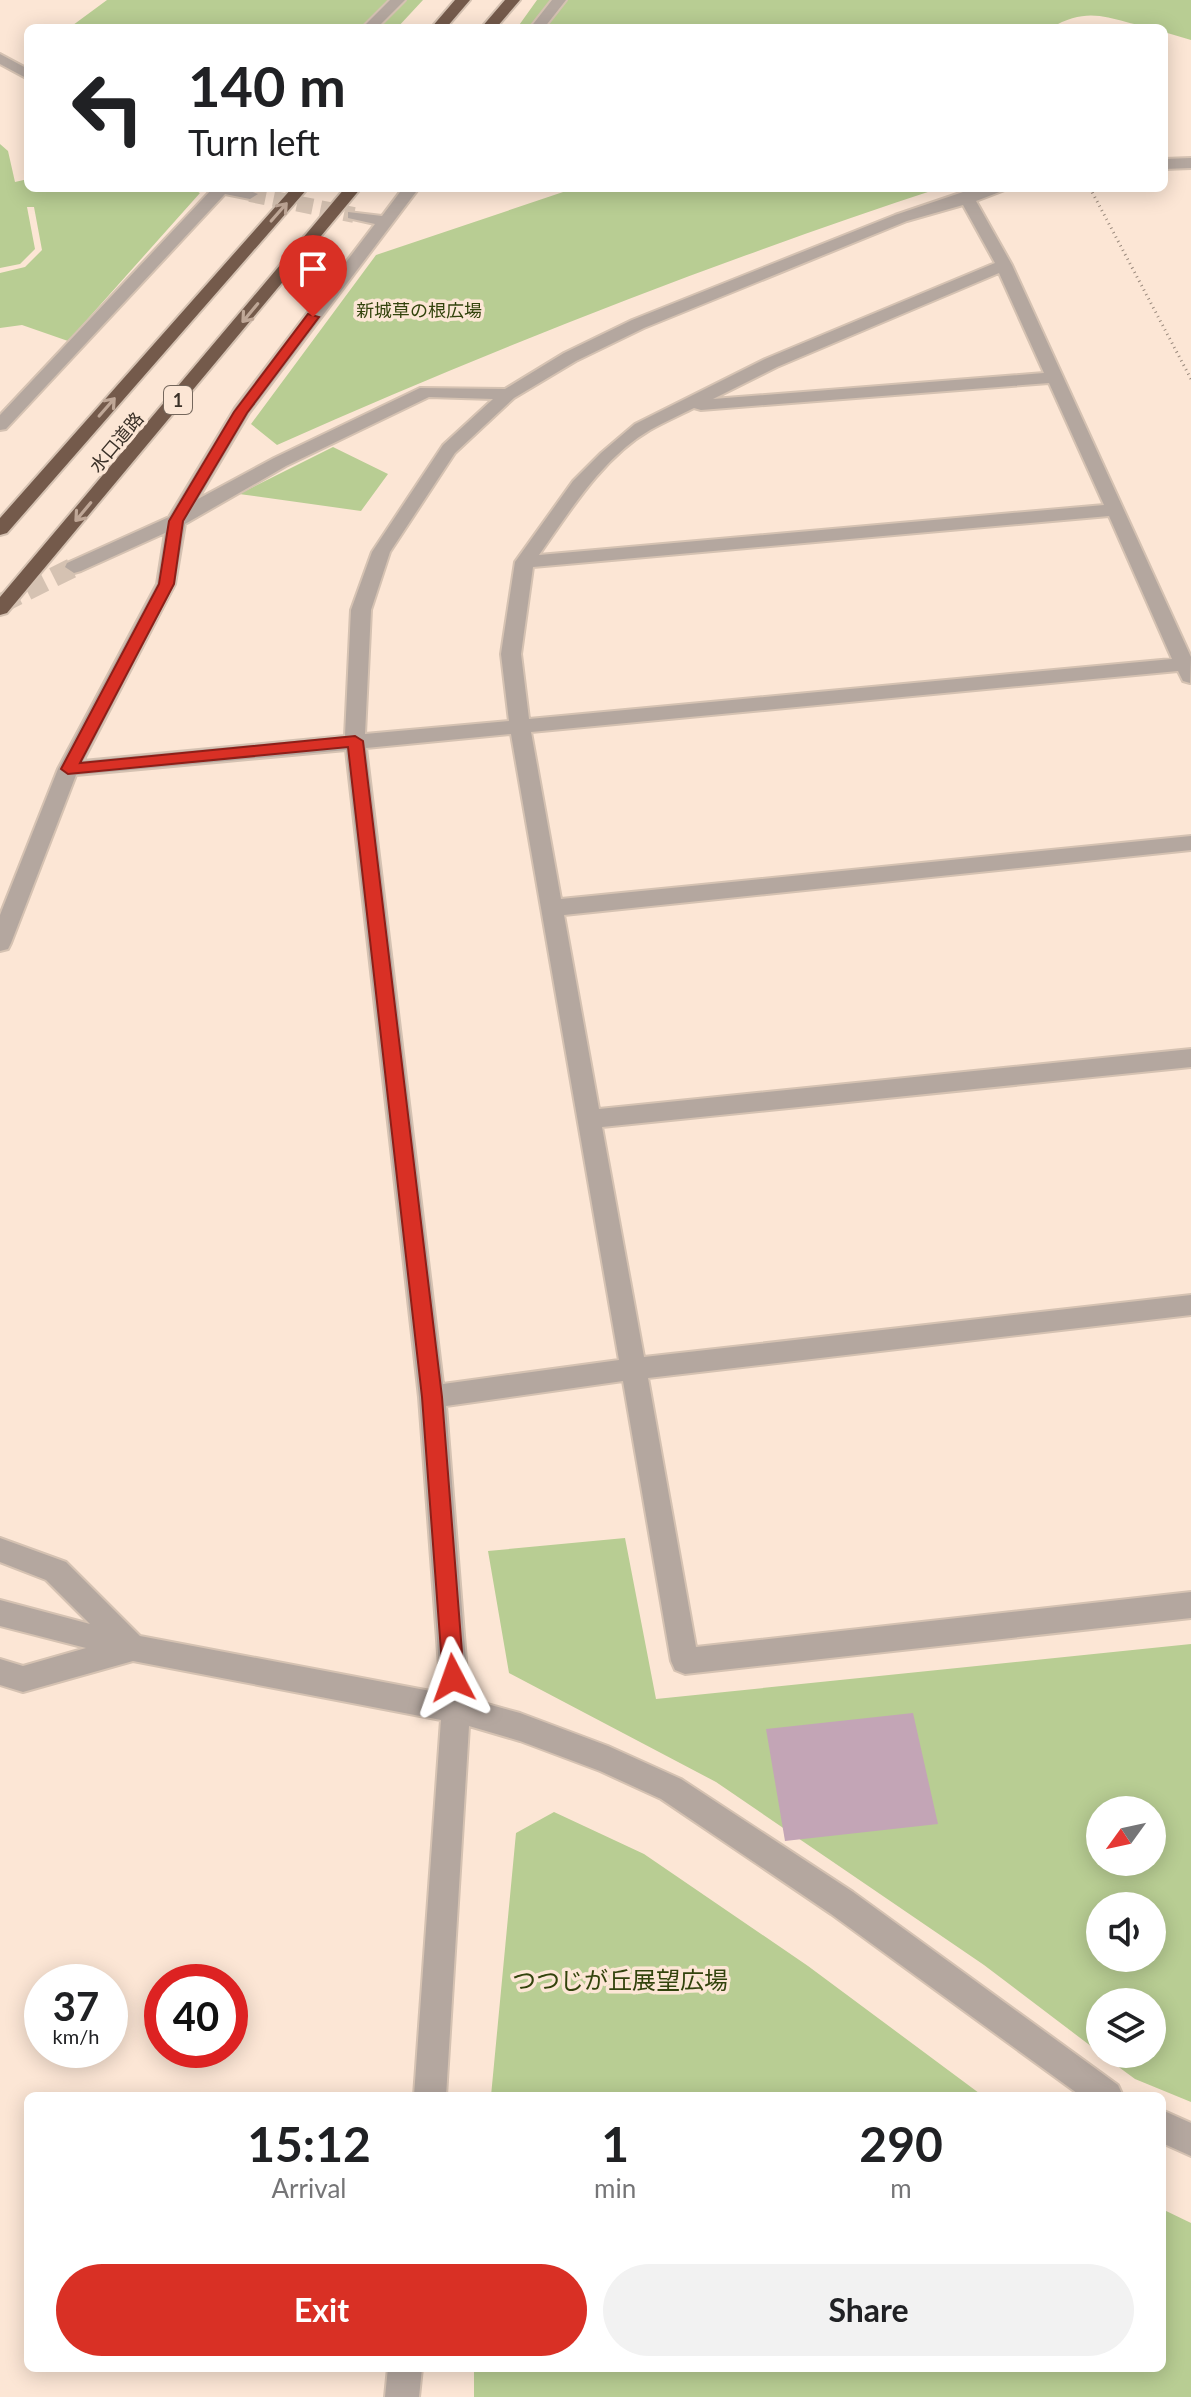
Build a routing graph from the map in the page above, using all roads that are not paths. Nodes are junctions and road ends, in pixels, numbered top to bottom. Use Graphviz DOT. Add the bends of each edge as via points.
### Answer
graph roads {
  1 [pos="398,0"];
  2 [pos="463,0"];
  3 [pos="513,0"];
  4 [pos="559,0"];
  5 [pos="373,24"];
  6 [pos="442,24"];
  7 [pos="492,24"];
  8 [pos="540,24"];
  9 [pos="0,58"];
  10 [pos="24,73"];
  11 [pos="1191,163"];
  12 [pos="1168,164"];
  13 [pos="213,192"];
  14 [pos="232,192"];
  15 [pos="296,192"];
  16 [pos="350,192"];
  17 [pos="408,192"];
  18 [pos="984,192"];
  19 [pos="250,194"];
  20 [pos="966,196"];
  21 [pos="354,215"];
  22 [pos="385,221"];
  23 [pos="1004,265"];
  24 [pos="1053,378"];
  25 [pos="508,394"];
  26 [pos="691,406"];
  27 [pos="0,425"];
  28 [pos="1115,510"];
  29 [pos="176,521"];
  30 [pos="0,529"];
  31 [pos="524,562"];
  32 [pos="74,567"];
  33 [pos="0,609"];
  34 [pos="1188,671"];
  35 [pos="520,726"];
  36 [pos="355,741"];
  37 [pos="68,769"];
  38 [pos="1191,843"];
  39 [pos="552,908"];
  40 [pos="0,943"];
  41 [pos="1191,1058"];
  42 [pos="590,1119"];
  43 [pos="1191,1305"];
  44 [pos="631,1369"];
  45 [pos="432,1397"];
  46 [pos="0,1550"];
  47 [pos="1191,1605"];
  48 [pos="0,1613"];
  49 [pos="133,1648"];
  50 [pos="0,1672"];
  51 [pos="456,1709"];
  52 [pos="430,2092"];
  53 [pos="1102,2092"];
  54 [pos="1166,2128"];
  55 [pos="1191,2140"];
  56 [pos="405,2372"];
  57 [pos="402,2397"];
  1 -- 5 [label="street"];
  2 -- 6 [label="highway"];
  3 -- 7 [label="highway"];
  4 -- 8 [label="street"];
  9 -- 10 [label="street"];
  11 -- 12 [label="street"];
  13 -- 27 [label="street"];
  14 -- 19 [label="street"];
  30 -- 15 [label="highway, 水口道路 / 1, one-way"];
  16 -- 33 [label="highway, 水口道路 / 1, one-way"];
  17 -- 22 [label="street"];
  18 -- 20 [label="street"];
  20 -- 23 [label="street"];
  20 -- 25 [label="street" via="638,324"];
  21 -- 22 [label="street"];
  22 -- 29 [label="street" via="241,412"];
  23 -- 24 [label="street"];
  23 -- 26 [label="street" via="771,363"];
  24 -- 26 [label="street"];
  24 -- 28 [label="street"];
  25 -- 29 [label="street" via="426,392 280,462"];
  25 -- 36 [label="street" via="449,449 381,552 361,610"];
  26 -- 31 [label="street" via="641,428 607,457 579,485"];
  28 -- 31 [label="street"];
  28 -- 34 [label="street"];
  29 -- 32 [label="street"];
  29 -- 37 [label="street" via="166,584"];
  31 -- 35 [label="street" via="511,654"];
  34 -- 35 [label="street"];
  35 -- 36 [label="street"];
  35 -- 39 [label="street"];
  36 -- 37 [label="street"];
  36 -- 45 [label="street"];
  37 -- 40 [label="street"];
  38 -- 39 [label="street"];
  39 -- 42 [label="street"];
  41 -- 42 [label="street"];
  42 -- 44 [label="street"];
  43 -- 44 [label="street"];
  44 -- 45 [label="street"];
  44 -- 47 [label="street" via="685,1661"];
  45 -- 51 [label="street"];
  46 -- 49 [label="street" via="56,1571"];
  48 -- 49 [label="street"];
  49 -- 50 [label="street" via="23,1679"];
  49 -- 51 [label="street"];
  51 -- 52 [label="street"];
  51 -- 53 [label="street" via="520,1727 671,1789 842,1903"];
  54 -- 55 [label="street"];
  56 -- 57 [label="street"];
}
